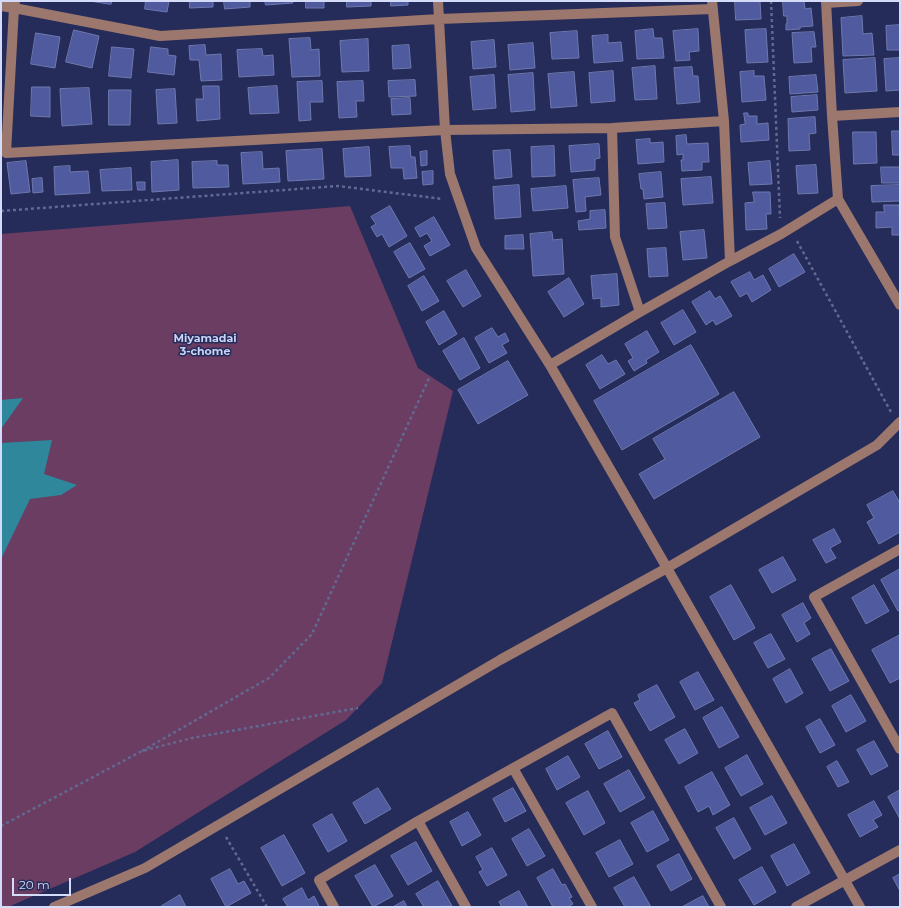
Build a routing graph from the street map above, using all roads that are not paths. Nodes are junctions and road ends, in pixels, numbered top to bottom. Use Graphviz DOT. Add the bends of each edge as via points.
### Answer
graph roads {
  1 [pos="438,1"];
  2 [pos="858,1"];
  3 [pos="826,2"];
  4 [pos="15,4"];
  5 [pos="713,5"];
  6 [pos="1,6"];
  7 [pos="439,19"];
  8 [pos="900,112"];
  9 [pos="832,116"];
  10 [pos="724,122"];
  11 [pos="612,128"];
  12 [pos="445,130"];
  13 [pos="838,199"];
  14 [pos="730,261"];
  15 [pos="900,305"];
  16 [pos="640,312"];
  17 [pos="550,365"];
  18 [pos="899,423"];
  19 [pos="900,549"];
  20 [pos="667,568"];
  21 [pos="900,749"];
  22 [pos="512,768"];
  23 [pos="418,821"];
  24 [pos="900,850"];
  25 [pos="844,880"];
  26 [pos="54,907"];
  27 [pos="334,907"];
  28 [pos="466,907"];
  29 [pos="592,907"];
  30 [pos="721,907"];
  31 [pos="796,907"];
  32 [pos="860,907"];
  1 -- 7 [label="street"];
  2 -- 3 [label="street"];
  3 -- 9 [label="street"];
  4 -- 6 [label="street"];
  4 -- 7 [label="street" via="160,36"];
  4 -- 12 [label="street" via="6,153"];
  5 -- 7 [label="street"];
  5 -- 10 [label="street"];
  7 -- 12 [label="street"];
  8 -- 9 [label="street"];
  9 -- 13 [label="street"];
  10 -- 11 [label="street"];
  10 -- 14 [label="street"];
  11 -- 12 [label="street"];
  11 -- 16 [label="street" via="615,237"];
  12 -- 17 [label="street" via="450,174 476,248"];
  13 -- 14 [label="street"];
  13 -- 15 [label="street"];
  14 -- 16 [label="street"];
  16 -- 17 [label="street"];
  17 -- 20 [label="street"];
  18 -- 20 [label="street" via="877,445"];
  19 -- 21 [label="street" via="814,597"];
  20 -- 25 [label="street"];
  20 -- 26 [label="street" via="500,660 145,868"];
  22 -- 23 [label="street"];
  22 -- 29 [label="street"];
  22 -- 30 [label="street" via="612,713"];
  23 -- 27 [label="street" via="319,880"];
  23 -- 28 [label="street"];
  24 -- 25 [label="street"];
  25 -- 31 [label="street"];
  25 -- 32 [label="street"];
}
